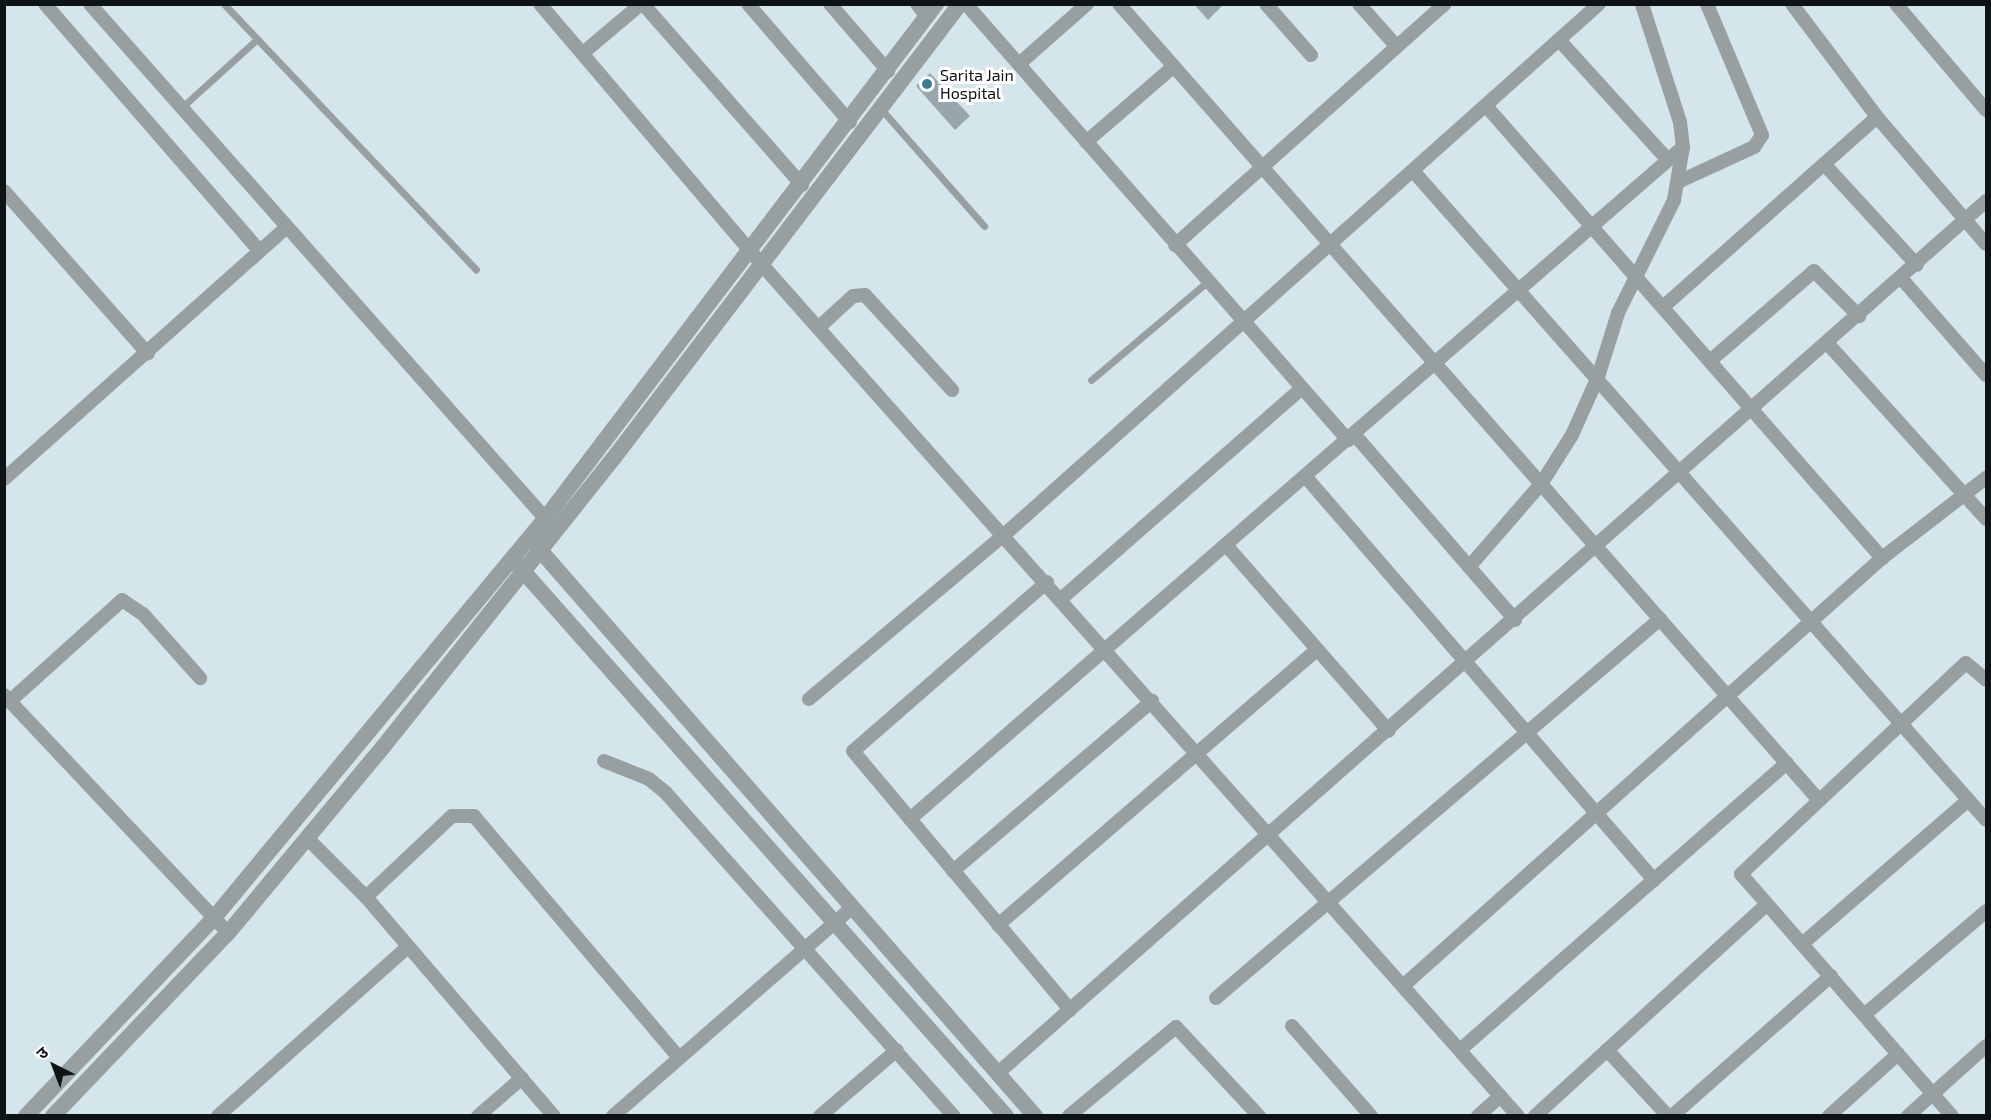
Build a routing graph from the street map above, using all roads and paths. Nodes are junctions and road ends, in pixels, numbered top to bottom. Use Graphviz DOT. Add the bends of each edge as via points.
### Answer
graph roads {
  1 [pos="45,4"];
  2 [pos="90,4"];
  3 [pos="224,4"];
  4 [pos="540,4"];
  5 [pos="642,4"];
  6 [pos="748,4"];
  7 [pos="830,4"];
  8 [pos="960,4"];
  9 [pos="966,4"];
  10 [pos="1087,4"];
  11 [pos="1119,4"];
  12 [pos="1266,4"];
  13 [pos="1359,4"];
  14 [pos="1445,4"];
  15 [pos="1599,4"];
  16 [pos="1642,4"];
  17 [pos="1707,4"];
  18 [pos="1792,4"];
  19 [pos="1896,4"];
  20 [pos="927,8"];
  21 [pos="1584,9"];
  22 [pos="257,39"];
  23 [pos="1560,41"];
  24 [pos="1396,47"];
  25 [pos="583,53"];
  26 [pos="1311,55"];
  27 [pos="1019,64"];
  28 [pos="1174,66"];
  29 [pos="888,71"];
  30 [pos="1487,107"];
  31 [pos="181,108"];
  32 [pos="881,109"];
  33 [pos="1986,110"];
  34 [pos="1877,117"];
  35 [pos="850,122"];
  36 [pos="1086,142"];
  37 [pos="1683,147"];
  38 [pos="1667,159"];
  39 [pos="1824,165"];
  40 [pos="1263,167"];
  41 [pos="1414,172"];
  42 [pos="1678,182"];
  43 [pos="802,185"];
  44 [pos="4,191"];
  45 [pos="1986,201"];
  46 [pos="1965,220"];
  47 [pos="984,226"];
  48 [pos="1591,226"];
  49 [pos="287,227"];
  50 [pos="1330,244"];
  51 [pos="1986,244"];
  52 [pos="1175,245"];
  53 [pos="260,251"];
  54 [pos="751,252"];
  55 [pos="1917,265"];
  56 [pos="763,266"];
  57 [pos="476,270"];
  58 [pos="1635,276"];
  59 [pos="1901,278"];
  60 [pos="1208,281"];
  61 [pos="1515,293"];
  62 [pos="1663,307"];
  63 [pos="1859,316"];
  64 [pos="1243,321"];
  65 [pos="818,328"];
  66 [pos="1828,344"];
  67 [pos="148,354"];
  68 [pos="1711,360"];
  69 [pos="1435,363"];
  70 [pos="1986,375"];
  71 [pos="1598,377"];
  72 [pos="1091,380"];
  73 [pos="1302,388"];
  74 [pos="952,390"];
  75 [pos="1754,410"];
  76 [pos="1351,437"];
  77 [pos="1682,472"];
  78 [pos="1305,476"];
  79 [pos="5,477"];
  80 [pos="1986,478"];
  81 [pos="1541,484"];
  82 [pos="1965,494"];
  83 [pos="1986,519"];
  84 [pos="550,525"];
  85 [pos="1004,535"];
  86 [pos="535,543"];
  87 [pos="1226,545"];
  88 [pos="1597,548"];
  89 [pos="1882,558"];
  90 [pos="517,564"];
  91 [pos="1469,567"];
  92 [pos="1047,582"];
  93 [pos="1061,599"];
  94 [pos="1660,619"];
  95 [pos="1515,620"];
  96 [pos="1813,620"];
  97 [pos="1107,649"];
  98 [pos="1317,650"];
  99 [pos="1466,663"];
  100 [pos="200,678"];
  101 [pos="1986,680"];
  102 [pos="1728,696"];
  103 [pos="7,698"];
  104 [pos="808,699"];
  105 [pos="1152,701"];
  106 [pos="1901,722"];
  107 [pos="1389,731"];
  108 [pos="1528,735"];
  109 [pos="1197,753"];
  110 [pos="604,761"];
  111 [pos="1787,763"];
  112 [pos="1818,799"];
  113 [pos="1968,800"];
  114 [pos="1596,813"];
  115 [pos="910,819"];
  116 [pos="1986,820"];
  117 [pos="1270,835"];
  118 [pos="308,839"];
  119 [pos="953,871"];
  120 [pos="1654,880"];
  121 [pos="366,897"];
  122 [pos="1329,902"];
  123 [pos="1767,904"];
  124 [pos="853,907"];
  125 [pos="1986,911"];
  126 [pos="213,919"];
  127 [pos="836,921"];
  128 [pos="998,925"];
  129 [pos="228,933"];
  130 [pos="1802,944"];
  131 [pos="807,946"];
  132 [pos="408,947"];
  133 [pos="1831,976"];
  134 [pos="1403,986"];
  135 [pos="1216,998"];
  136 [pos="1070,1010"];
  137 [pos="1864,1015"];
  138 [pos="1292,1026"];
  139 [pos="1986,1046"];
  140 [pos="897,1050"];
  141 [pos="1460,1050"];
  142 [pos="1607,1050"];
  143 [pos="1898,1054"];
  144 [pos="679,1058"];
  145 [pos="998,1073"];
  146 [pos="522,1078"];
  147 [pos="1933,1094"];
  148 [pos="1500,1096"];
  149 [pos="1075,1114"];
  150 [pos="26,1116"];
  151 [pos="53,1116"];
  152 [pos="218,1116"];
  153 [pos="478,1116"];
  154 [pos="554,1116"];
  155 [pos="613,1116"];
  156 [pos="820,1116"];
  157 [pos="954,1116"];
  158 [pos="1006,1116"];
  159 [pos="1035,1116"];
  160 [pos="1259,1116"];
  161 [pos="1371,1116"];
  162 [pos="1478,1116"];
  163 [pos="1518,1116"];
  164 [pos="1535,1116"];
  165 [pos="1670,1116"];
  166 [pos="1829,1116"];
  167 [pos="1908,1116"];
  168 [pos="1952,1116"];
  1 -- 53 [label="street"];
  2 -- 31 [label="street"];
  3 -- 22 [label="lane"];
  4 -- 25 [label="street"];
  5 -- 25 [label="street"];
  5 -- 43 [label="street"];
  6 -- 35 [label="street"];
  7 -- 29 [label="street"];
  8 -- 32 [label="street"];
  9 -- 27 [label="street"];
  10 -- 27 [label="street"];
  11 -- 28 [label="street"];
  12 -- 26 [label="street"];
  13 -- 24 [label="street"];
  14 -- 24 [label="street"];
  15 -- 21 [label="street"];
  16 -- 37 [label="street" via="1674,96"];
  17 -- 42 [label="street" via="1762,135 1754,147"];
  18 -- 34 [label="street"];
  19 -- 33 [label="street"];
  20 -- 29 [label="street"];
  21 -- 23 [label="street"];
  22 -- 31 [label="lane"];
  22 -- 57 [label="lane"];
  23 -- 30 [label="street"];
  23 -- 38 [label="street"];
  24 -- 40 [label="street"];
  25 -- 54 [label="street"];
  27 -- 36 [label="street"];
  28 -- 36 [label="street"];
  28 -- 40 [label="street"];
  29 -- 35 [label="street"];
  30 -- 41 [label="street"];
  30 -- 48 [label="street"];
  31 -- 49 [label="street"];
  32 -- 47 [label="lane"];
  32 -- 56 [label="street"];
  34 -- 39 [label="street"];
  34 -- 46 [label="street"];
  35 -- 43 [label="street"];
  36 -- 52 [label="street"];
  37 -- 38 [label="street"];
  37 -- 42 [label="street"];
  38 -- 48 [label="street"];
  39 -- 55 [label="street"];
  39 -- 62 [label="street"];
  40 -- 50 [label="street"];
  40 -- 52 [label="street"];
  41 -- 50 [label="street"];
  41 -- 61 [label="street"];
  42 -- 58 [label="street"];
  43 -- 54 [label="street"];
  44 -- 67 [label="street"];
  45 -- 46 [label="street"];
  46 -- 51 [label="street"];
  46 -- 55 [label="street"];
  48 -- 58 [label="street"];
  48 -- 61 [label="street"];
  49 -- 53 [label="street"];
  49 -- 84 [label="street"];
  50 -- 64 [label="street"];
  50 -- 69 [label="street"];
  52 -- 60 [label="street"];
  53 -- 67 [label="street"];
  54 -- 56 [label="street"];
  54 -- 84 [label="street"];
  55 -- 59 [label="street"];
  56 -- 65 [label="street"];
  56 -- 84 [label="street"];
  58 -- 62 [label="street"];
  58 -- 71 [label="street"];
  59 -- 63 [label="street"];
  59 -- 70 [label="street"];
  60 -- 64 [label="street"];
  60 -- 72 [label="lane"];
  61 -- 69 [label="street"];
  61 -- 71 [label="street"];
  62 -- 68 [label="street"];
  63 -- 66 [label="street"];
  63 -- 68 [label="street" via="1814,272"];
  64 -- 73 [label="street"];
  64 -- 85 [label="street"];
  65 -- 74 [label="street" via="853,296 865,295"];
  65 -- 85 [label="street"];
  66 -- 75 [label="street"];
  66 -- 82 [label="street"];
  67 -- 79 [label="street"];
  68 -- 75 [label="street"];
  69 -- 76 [label="street"];
  69 -- 81 [label="street"];
  71 -- 77 [label="street"];
  71 -- 81 [label="street"];
  73 -- 76 [label="street"];
  73 -- 93 [label="street"];
  75 -- 77 [label="street"];
  75 -- 89 [label="street"];
  76 -- 78 [label="street"];
  76 -- 91 [label="street"];
  77 -- 88 [label="street"];
  77 -- 96 [label="street"];
  78 -- 87 [label="street"];
  78 -- 99 [label="street"];
  80 -- 82 [label="street"];
  81 -- 88 [label="street"];
  81 -- 91 [label="street"];
  82 -- 83 [label="street"];
  82 -- 89 [label="street"];
  84 -- 86 [label="street"];
  85 -- 92 [label="street"];
  85 -- 104 [label="street"];
  86 -- 90 [label="street"];
  86 -- 124 [label="street"];
  87 -- 97 [label="street"];
  87 -- 98 [label="street"];
  88 -- 94 [label="street"];
  88 -- 95 [label="street"];
  89 -- 96 [label="street"];
  90 -- 118 [label="street"];
  90 -- 126 [label="street"];
  90 -- 127 [label="street"];
  91 -- 95 [label="street"];
  92 -- 93 [label="street"];
  92 -- 115 [label="street" via="857,743 856,758"];
  93 -- 97 [label="street"];
  94 -- 102 [label="street"];
  94 -- 108 [label="street"];
  95 -- 99 [label="street"];
  96 -- 102 [label="street"];
  96 -- 106 [label="street"];
  97 -- 105 [label="street"];
  97 -- 115 [label="street"];
  98 -- 107 [label="street"];
  98 -- 109 [label="street"];
  99 -- 107 [label="street"];
  99 -- 108 [label="street"];
  100 -- 103 [label="street" via="143,614 122,600"];
  101 -- 106 [label="street" via="1966,663"];
  102 -- 111 [label="street"];
  102 -- 114 [label="street"];
  103 -- 126 [label="street"];
  105 -- 109 [label="street"];
  105 -- 119 [label="street"];
  106 -- 112 [label="street"];
  106 -- 113 [label="street"];
  107 -- 117 [label="street"];
  108 -- 114 [label="street"];
  108 -- 122 [label="street"];
  109 -- 117 [label="street"];
  109 -- 128 [label="street"];
  110 -- 131 [label="street" via="649,779 665,792"];
  111 -- 112 [label="street"];
  111 -- 120 [label="street"];
  112 -- 123 [label="street" via="1743,867 1745,880"];
  113 -- 116 [label="street"];
  113 -- 130 [label="street"];
  114 -- 120 [label="street"];
  114 -- 134 [label="street"];
  115 -- 119 [label="street"];
  117 -- 122 [label="street"];
  117 -- 136 [label="street"];
  118 -- 121 [label="street"];
  118 -- 129 [label="street"];
  119 -- 128 [label="street"];
  120 -- 141 [label="street"];
  121 -- 132 [label="street"];
  121 -- 144 [label="street" via="452,816 474,816"];
  122 -- 134 [label="street"];
  122 -- 135 [label="street"];
  123 -- 130 [label="street"];
  123 -- 142 [label="street"];
  124 -- 127 [label="street"];
  124 -- 145 [label="street"];
  125 -- 137 [label="street"];
  126 -- 129 [label="street"];
  126 -- 150 [label="street"];
  127 -- 131 [label="street"];
  127 -- 158 [label="street"];
  128 -- 136 [label="street"];
  129 -- 151 [label="street"];
  130 -- 133 [label="street"];
  131 -- 140 [label="street"];
  131 -- 144 [label="street"];
  132 -- 146 [label="street"];
  132 -- 152 [label="street"];
  133 -- 137 [label="street"];
  133 -- 165 [label="street"];
  134 -- 141 [label="street"];
  136 -- 145 [label="street"];
  137 -- 143 [label="street"];
  138 -- 161 [label="street"];
  139 -- 147 [label="street"];
  140 -- 156 [label="street"];
  140 -- 157 [label="street"];
  141 -- 148 [label="street"];
  142 -- 164 [label="street"];
  142 -- 165 [label="street"];
  143 -- 147 [label="street"];
  143 -- 166 [label="street"];
  144 -- 155 [label="street"];
  145 -- 159 [label="street"];
  146 -- 153 [label="street"];
  146 -- 154 [label="street"];
  147 -- 167 [label="street"];
  147 -- 168 [label="street"];
  148 -- 162 [label="street"];
  148 -- 163 [label="street"];
  149 -- 160 [label="street" via="1176,1028"];
}
